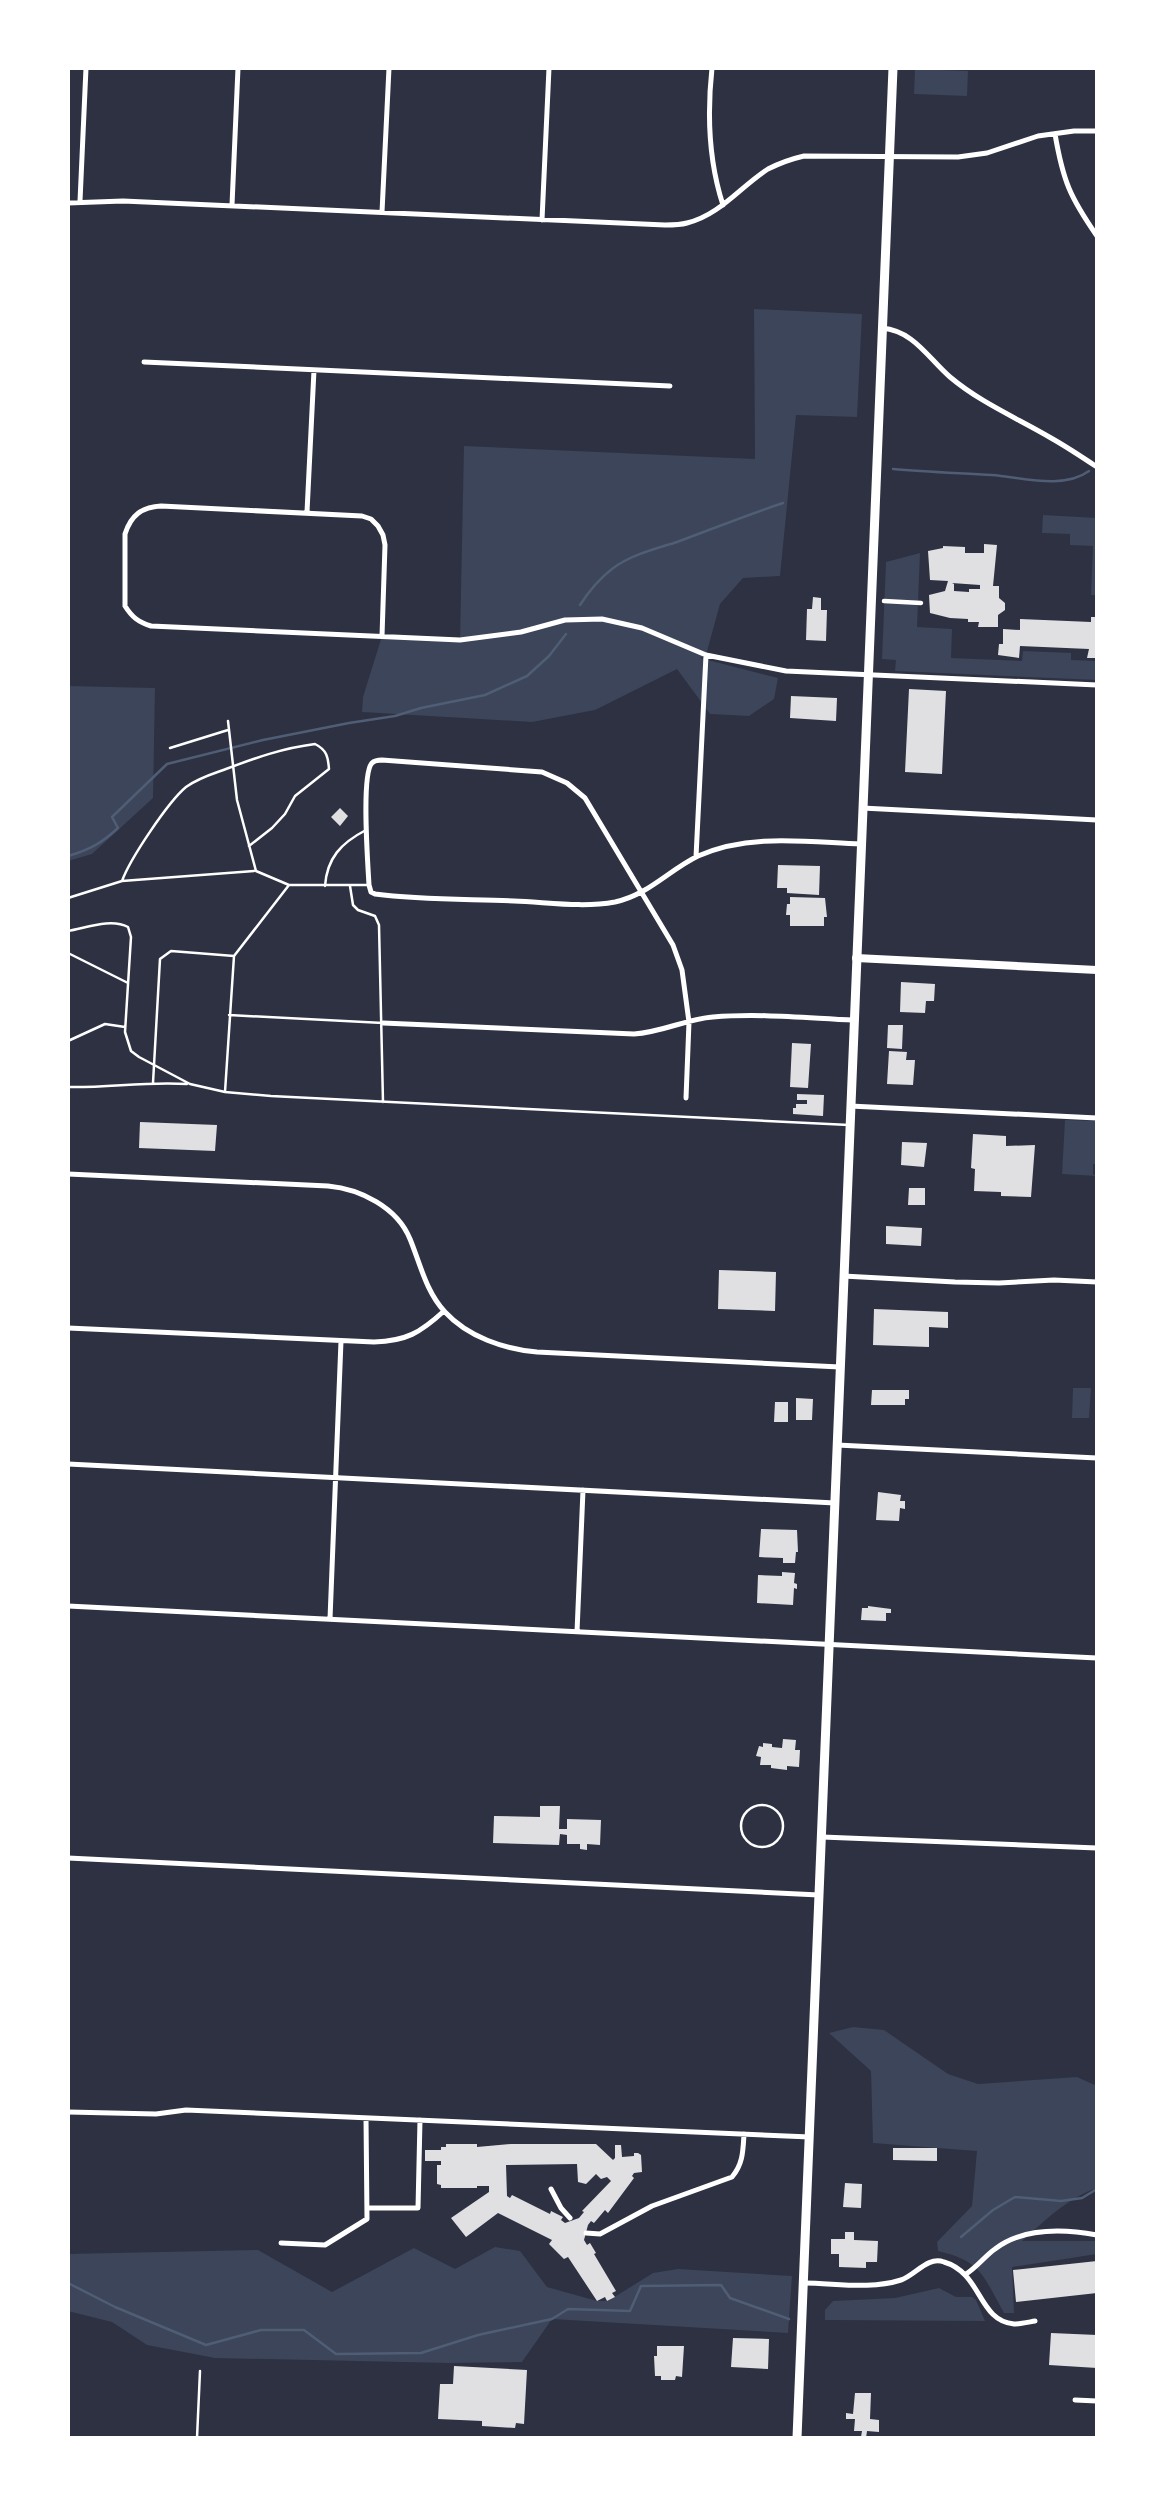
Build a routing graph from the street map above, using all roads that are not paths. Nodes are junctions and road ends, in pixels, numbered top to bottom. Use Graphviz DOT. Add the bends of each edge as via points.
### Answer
graph roads {
  1 [pos="86,68"];
  2 [pos="238,68"];
  3 [pos="389,68"];
  4 [pos="549,68"];
  5 [pos="712,68"];
  6 [pos="893,68"];
  7 [pos="1097,131"];
  8 [pos="1055,134"];
  9 [pos="890,157"];
  10 [pos="80,201"];
  11 [pos="68,203"];
  12 [pos="232,205"];
  13 [pos="723,205"];
  14 [pos="382,212"];
  15 [pos="542,220"];
  16 [pos="1097,236"];
  17 [pos="882,328"];
  18 [pos="144,362"];
  19 [pos="314,370"];
  20 [pos="670,386"];
  21 [pos="1097,467"];
  22 [pos="307,512"];
  23 [pos="884,601"];
  24 [pos="921,603"];
  25 [pos="382,636"];
  26 [pos="706,655"];
  27 [pos="868,676"];
  28 [pos="1097,685"];
  29 [pos="228,720"];
  30 [pos="228,730"];
  31 [pos="170,748"];
  32 [pos="233,766"];
  33 [pos="862,808"];
  34 [pos="1097,820"];
  35 [pos="367,830"];
  36 [pos="861,844"];
  37 [pos="249,846"];
  38 [pos="696,857"];
  39 [pos="256,871"];
  40 [pos="122,881"];
  41 [pos="289,885"];
  42 [pos="369,885"];
  43 [pos="325,886"];
  44 [pos="350,886"];
  45 [pos="642,892"];
  46 [pos="68,898"];
  47 [pos="68,931"];
  48 [pos="68,953"];
  49 [pos="234,956"];
  50 [pos="856,958"];
  51 [pos="1097,970"];
  52 [pos="129,984"];
  53 [pos="229,1015"];
  54 [pos="853,1020"];
  55 [pos="689,1022"];
  56 [pos="383,1023"];
  57 [pos="125,1027"];
  58 [pos="68,1041"];
  59 [pos="153,1063"];
  60 [pos="153,1083"];
  61 [pos="190,1084"];
  62 [pos="68,1087"];
  63 [pos="225,1092"];
  64 [pos="686,1098"];
  65 [pos="383,1101"];
  66 [pos="850,1106"];
  67 [pos="1097,1118"];
  68 [pos="849,1125"];
  69 [pos="68,1174"];
  70 [pos="843,1276"];
  71 [pos="1097,1282"];
  72 [pos="444,1311"];
  73 [pos="68,1328"];
  74 [pos="341,1341"];
  75 [pos="840,1367"];
  76 [pos="837,1445"];
  77 [pos="1097,1458"];
  78 [pos="68,1464"];
  79 [pos="335,1477"];
  80 [pos="583,1490"];
  81 [pos="835,1503"];
  82 [pos="68,1606"];
  83 [pos="330,1619"];
  84 [pos="577,1632"];
  85 [pos="829,1644"];
  86 [pos="1097,1658"];
  87 [pos="783,1830"];
  88 [pos="822,1837"];
  89 [pos="1097,1848"];
  90 [pos="68,1858"];
  91 [pos="819,1895"];
  92 [pos="68,2112"];
  93 [pos="366,2118"];
  94 [pos="420,2120"];
  95 [pos="744,2134"];
  96 [pos="810,2137"];
  97 [pos="551,2189"];
  98 [pos="367,2208"];
  99 [pos="570,2218"];
  100 [pos="586,2233"];
  101 [pos="1097,2235"];
  102 [pos="281,2243"];
  103 [pos="966,2274"];
  104 [pos="804,2283"];
  105 [pos="1035,2321"];
  106 [pos="200,2371"];
  107 [pos="1076,2400"];
  108 [pos="1097,2401"];
  109 [pos="197,2438"];
  110 [pos="797,2438"];
  1 -- 10 [label="street"];
  2 -- 12 [label="street"];
  3 -- 14 [label="street"];
  4 -- 15 [label="street"];
  5 -- 13 [label="street" via="711,153"];
  6 -- 9 [label="main road"];
  7 -- 8 [label="street"];
  8 -- 9 [label="street" via="978,155"];
  8 -- 16 [label="street" via="1061,170 1073,201"];
  9 -- 13 [label="street" via="822,154 785,161"];
  9 -- 17 [label="main road"];
  10 -- 11 [label="street"];
  10 -- 12 [label="street"];
  12 -- 14 [label="street"];
  13 -- 15 [label="street" via="687,223 665,225"];
  14 -- 15 [label="street"];
  17 -- 21 [label="street" via="908,335 951,377 994,408"];
  17 -- 27 [label="main road"];
  18 -- 19 [label="street"];
  19 -- 20 [label="street"];
  19 -- 22 [label="street"];
  22 -- 25 [label="street" via="362,516 371,519 383,535"];
  22 -- 25 [label="street" via="148,507 136,514 125,534 125,606 131,616 151,625"];
  23 -- 24 [label="street"];
  25 -- 26 [label="street" via="460,640 585,618 642,628"];
  26 -- 27 [label="street" via="786,671"];
  26 -- 38 [label="street"];
  27 -- 28 [label="street"];
  27 -- 33 [label="main road"];
  29 -- 30 [label="lane"];
  30 -- 31 [label="lane"];
  30 -- 32 [label="lane"];
  32 -- 37 [label="lane"];
  32 -- 37 [label="lane" via="268,752 315,744 328,760 324,775 295,796 285,814"];
  32 -- 40 [label="lane" via="198,780 177,796 130,862"];
  33 -- 34 [label="street"];
  33 -- 36 [label="main road"];
  35 -- 42 [label="street"];
  35 -- 43 [label="lane" via="338,849"];
  35 -- 45 [label="street" via="367,781 370,764 375,761 555,776 585,798"];
  36 -- 38 [label="street" via="757,841"];
  36 -- 50 [label="main road"];
  37 -- 39 [label="lane"];
  38 -- 45 [label="street"];
  39 -- 40 [label="lane"];
  39 -- 41 [label="lane"];
  40 -- 46 [label="lane"];
  41 -- 43 [label="lane"];
  41 -- 49 [label="lane"];
  42 -- 44 [label="lane"];
  42 -- 45 [label="street" via="376,894 594,903"];
  43 -- 44 [label="lane"];
  44 -- 56 [label="lane" via="353,905 375,916 379,925"];
  45 -- 55 [label="street" via="673,945 682,970"];
  47 -- 52 [label="lane" via="112,923 128,927"];
  48 -- 52 [label="lane"];
  49 -- 53 [label="lane"];
  49 -- 59 [label="lane" via="171,951 160,959"];
  50 -- 51 [label="main road"];
  50 -- 54 [label="main road"];
  52 -- 57 [label="lane"];
  53 -- 56 [label="lane"];
  53 -- 63 [label="lane"];
  54 -- 55 [label="street" via="741,1015"];
  54 -- 66 [label="main road"];
  55 -- 56 [label="street" via="634,1034"];
  55 -- 64 [label="street"];
  56 -- 65 [label="lane"];
  57 -- 58 [label="lane" via="105,1024"];
  57 -- 59 [label="lane" via="131,1051"];
  59 -- 60 [label="lane"];
  59 -- 61 [label="lane"];
  60 -- 61 [label="lane"];
  60 -- 62 [label="lane"];
  61 -- 63 [label="lane"];
  63 -- 65 [label="lane"];
  65 -- 68 [label="lane"];
  66 -- 67 [label="street"];
  66 -- 68 [label="main road"];
  68 -- 70 [label="main road"];
  69 -- 72 [label="street" via="328,1186 357,1192 392,1213 405,1229 429,1288"];
  70 -- 71 [label="street"];
  70 -- 75 [label="main road"];
  72 -- 74 [label="street" via="417,1334 405,1338"];
  72 -- 75 [label="street" via="487,1340 525,1351"];
  73 -- 74 [label="street"];
  74 -- 79 [label="street"];
  75 -- 76 [label="main road"];
  76 -- 77 [label="street"];
  76 -- 81 [label="main road"];
  78 -- 79 [label="street"];
  79 -- 80 [label="street"];
  79 -- 83 [label="street"];
  80 -- 81 [label="street"];
  80 -- 84 [label="street"];
  81 -- 85 [label="main road"];
  82 -- 83 [label="street"];
  83 -- 84 [label="street"];
  84 -- 85 [label="street"];
  85 -- 86 [label="street"];
  85 -- 88 [label="main road"];
  87 -- 87 [label="lane" via="776,1811 764,1805 745,1812 740,1825 744,1839 756,1847 770,1846"];
  88 -- 89 [label="street"];
  88 -- 91 [label="main road"];
  90 -- 91 [label="street"];
  91 -- 96 [label="main road"];
  92 -- 93 [label="street" via="186,2110"];
  93 -- 94 [label="street"];
  93 -- 98 [label="street"];
  94 -- 95 [label="street"];
  94 -- 98 [label="street" via="418,2208"];
  95 -- 96 [label="street"];
  95 -- 100 [label="street" via="742,2158 732,2177 652,2206 600,2234"];
  96 -- 104 [label="main road"];
  97 -- 99 [label="street"];
  98 -- 102 [label="street" via="367,2218 325,2245"];
  101 -- 103 [label="street" via="1069,2230 1026,2235 1006,2241"];
  103 -- 104 [label="street" via="938,2260 906,2278 879,2285"];
  103 -- 105 [label="street" via="992,2316 1013,2324"];
  104 -- 110 [label="main road"];
  106 -- 109 [label="lane"];
  107 -- 108 [label="street"];
}
